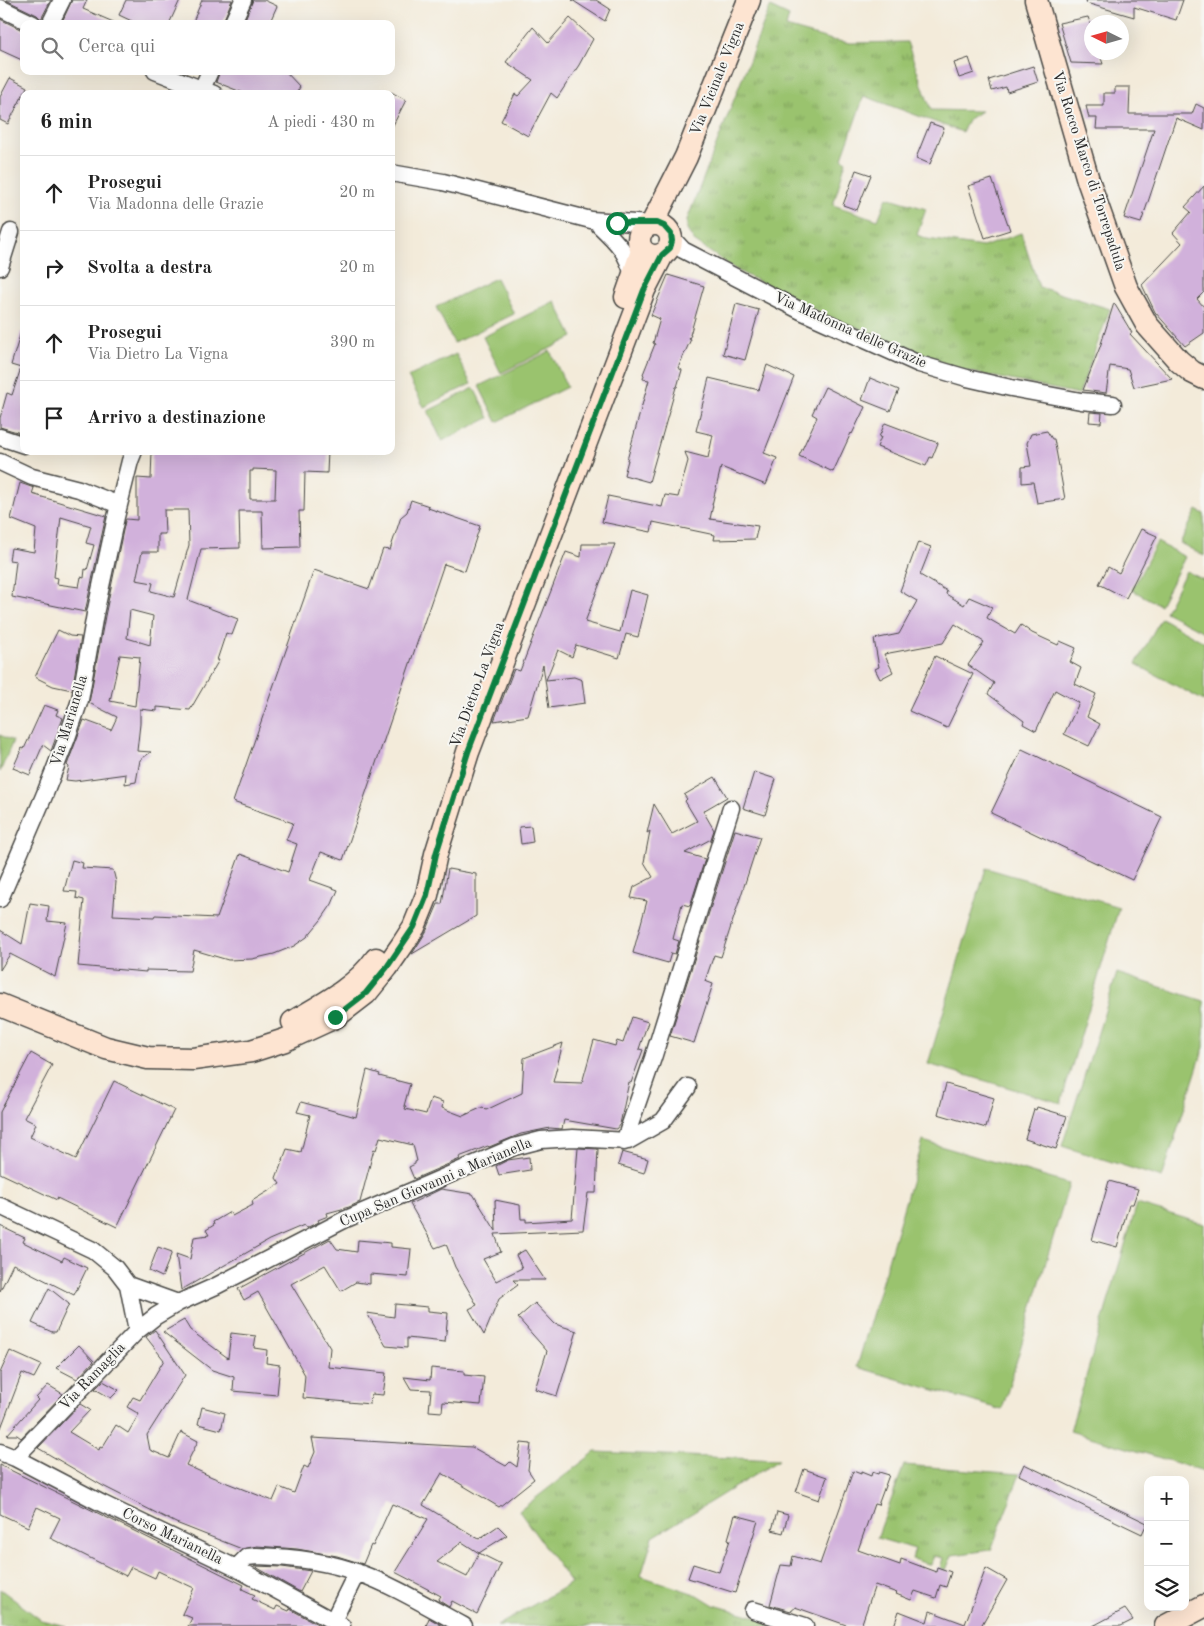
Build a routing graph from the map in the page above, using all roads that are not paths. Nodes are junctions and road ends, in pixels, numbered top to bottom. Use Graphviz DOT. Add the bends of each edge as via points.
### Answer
graph roads {
  1 [pos="62,0"];
  2 [pos="244,0"];
  3 [pos="749,0"];
  4 [pos="1025,0"];
  5 [pos="1036,0"];
  6 [pos="0,8"];
  7 [pos="25,20"];
  8 [pos="52,20"];
  9 [pos="234,20"];
  10 [pos="1042,24"];
  11 [pos="166,75"];
  12 [pos="210,75"];
  13 [pos="205,90"];
  14 [pos="208,90"];
  15 [pos="395,174"];
  16 [pos="595,222"];
  17 [pos="11,232"];
  18 [pos="660,241"];
  19 [pos="0,266"];
  20 [pos="634,278"];
  21 [pos="1200,375"];
  22 [pos="1114,404"];
  23 [pos="0,437"];
  24 [pos="20,444"];
  25 [pos="133,455"];
  26 [pos="0,462"];
  27 [pos="119,505"];
  28 [pos="731,808"];
  29 [pos="2,895"];
  30 [pos="0,990"];
  31 [pos="0,1005"];
  32 [pos="688,1087"];
  33 [pos="624,1142"];
  34 [pos="0,1206"];
  35 [pos="128,1285"];
  36 [pos="178,1303"];
  37 [pos="137,1331"];
  38 [pos="8,1455"];
  39 [pos="236,1568"];
  40 [pos="357,1572"];
  41 [pos="1204,1606"];
  42 [pos="754,1610"];
  43 [pos="337,1624"];
  44 [pos="464,1626"];
  45 [pos="805,1626"];
  46 [pos="1166,1626"];
  1 -- 8 [label="street"];
  2 -- 9 [label="street"];
  3 -- 18 [label="street, Via Vicinale Vigna" via="686,157"];
  4 -- 10 [label="street"];
  5 -- 10 [label="street, Via Rocco Marco di Torrepadula"];
  6 -- 7 [label="street"];
  10 -- 21 [label="street, Via Rocco Marco di Torrepadula" via="1088,180 1126,287 1147,325 1179,361"];
  11 -- 13 [label="street"];
  12 -- 14 [label="street"];
  15 -- 16 [label="street, Via Madonna delle Grazie" via="443,182"];
  16 -- 18 [label="street, Via Madonna delle Grazie"];
  16 -- 18 [label="street, Via Madonna delle Grazie"];
  16 -- 20 [label="street" via="624,250"];
  17 -- 19 [label="street"];
  18 -- 20 [label="street, Via Dietro La Vigna"];
  18 -- 22 [label="street, Via Madonna delle Grazie" via="801,311 919,364 1011,388"];
  18 -- 31 [label="street, Via Dietro La Vigna" via="468,752 436,854 427,895 414,927 366,993 335,1017 285,1040 251,1051 193,1059 148,1058 106,1048"];
  20 -- 30 [label="street, Via Dietro La Vigna" via="454,747 413,890 396,931 370,968 332,999 284,1026 248,1038 188,1045 114,1036"];
  23 -- 24 [label="street"];
  25 -- 27 [label="street"];
  26 -- 27 [label="street" via="32,477 79,489"];
  27 -- 29 [label="street, Via Marianella" via="80,700 68,738"];
  28 -- 33 [label="street"];
  32 -- 33 [label="street" via="662,1121"];
  33 -- 36 [label="street, Cupa San Giovanni a Marianella" via="541,1140 514,1147 344,1220"];
  34 -- 35 [label="street" via="93,1250 115,1268"];
  35 -- 36 [label="street"];
  35 -- 37 [label="street"];
  36 -- 37 [label="street, Via Ramaglia"];
  37 -- 38 [label="street, Via Ramaglia"];
  38 -- 39 [label="street, Corso Marianella"];
  39 -- 40 [label="street" via="247,1557 258,1556 322,1562"];
  39 -- 43 [label="street, Corso Marianella"];
  40 -- 43 [label="street"];
  40 -- 44 [label="street"];
  41 -- 46 [label="street"];
  42 -- 45 [label="street"];
}
